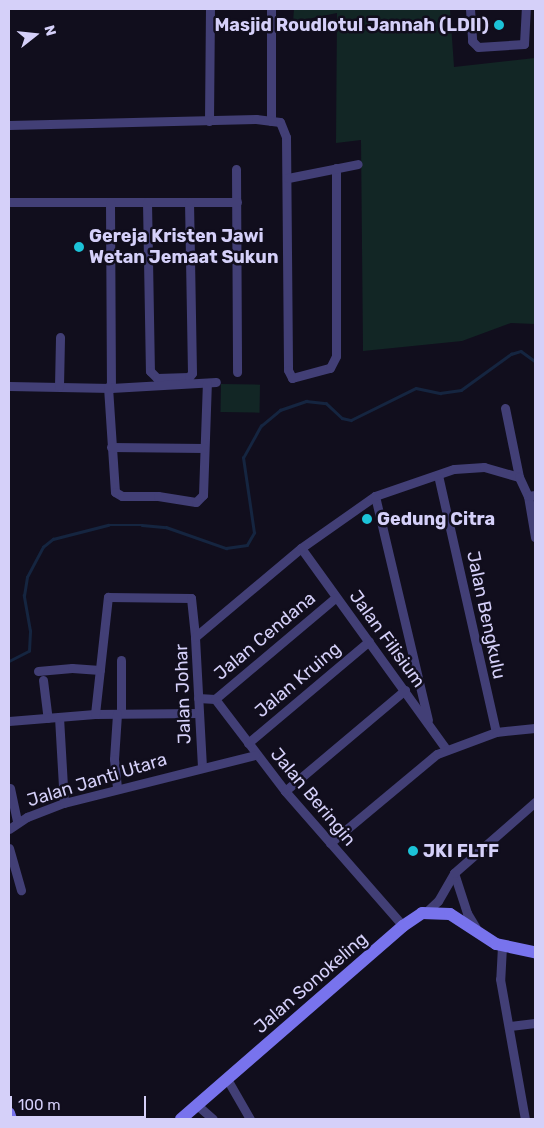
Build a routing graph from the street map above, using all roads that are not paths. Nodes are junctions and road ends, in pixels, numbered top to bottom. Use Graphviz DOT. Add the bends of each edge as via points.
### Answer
graph roads {
  1 [pos="210,9"];
  2 [pos="271,9"];
  3 [pos="470,9"];
  4 [pos="526,9"];
  5 [pos="208,121"];
  6 [pos="270,121"];
  7 [pos="9,125"];
  8 [pos="358,164"];
  9 [pos="336,168"];
  10 [pos="236,169"];
  11 [pos="288,178"];
  12 [pos="9,202"];
  13 [pos="110,202"];
  14 [pos="147,202"];
  15 [pos="189,202"];
  16 [pos="237,202"];
  17 [pos="60,337"];
  18 [pos="238,372"];
  19 [pos="9,386"];
  20 [pos="59,386"];
  21 [pos="110,388"];
  22 [pos="505,408"];
  23 [pos="111,447"];
  24 [pos="204,448"];
  25 [pos="438,474"];
  26 [pos="518,477"];
  27 [pos="532,495"];
  28 [pos="375,496"];
  29 [pos="535,537"];
  30 [pos="301,548"];
  31 [pos="336,597"];
  32 [pos="195,637"];
  33 [pos="368,642"];
  34 [pos="121,660"];
  35 [pos="100,670"];
  36 [pos="38,671"];
  37 [pos="43,680"];
  38 [pos="405,690"];
  39 [pos="198,698"];
  40 [pos="215,699"];
  41 [pos="199,713"];
  42 [pos="96,714"];
  43 [pos="119,714"];
  44 [pos="59,717"];
  45 [pos="48,718"];
  46 [pos="9,720"];
  47 [pos="429,725"];
  48 [pos="535,728"];
  49 [pos="496,732"];
  50 [pos="248,743"];
  51 [pos="446,750"];
  52 [pos="255,755"];
  53 [pos="202,767"];
  54 [pos="10,788"];
  55 [pos="117,789"];
  56 [pos="285,791"];
  57 [pos="535,802"];
  58 [pos="64,803"];
  59 [pos="17,822"];
  60 [pos="9,829"];
  61 [pos="330,843"];
  62 [pos="9,848"];
  63 [pos="454,873"];
  64 [pos="21,890"];
  65 [pos="426,912"];
  66 [pos="403,926"];
  67 [pos="476,929"];
  68 [pos="502,946"];
  69 [pos="535,952"];
  70 [pos="535,1023"];
  71 [pos="510,1026"];
  72 [pos="227,1079"];
  73 [pos="197,1105"];
  74 [pos="9,1113"];
  75 [pos="11,1119"];
  76 [pos="181,1119"];
  77 [pos="213,1119"];
  78 [pos="250,1119"];
  79 [pos="525,1119"];
  1 -- 5 [label="street"];
  2 -- 6 [label="street"];
  3 -- 4 [label="street" via="472,41 478,47 524,44"];
  5 -- 6 [label="street" via="256,118"];
  5 -- 7 [label="street"];
  6 -- 11 [label="street" via="280,122 285,130"];
  8 -- 9 [label="street"];
  9 -- 11 [label="street"];
  9 -- 11 [label="street" via="336,356 330,368 292,378 288,370"];
  10 -- 16 [label="street"];
  12 -- 13 [label="street"];
  13 -- 14 [label="street"];
  13 -- 21 [label="street"];
  14 -- 15 [label="street"];
  14 -- 15 [label="street" via="150,371 157,378 189,377 192,372"];
  15 -- 16 [label="street"];
  16 -- 18 [label="street"];
  17 -- 20 [label="street"];
  19 -- 20 [label="street"];
  20 -- 21 [label="street"];
  21 -- 23 [label="street"];
  21 -- 24 [label="street" via="211,383"];
  22 -- 26 [label="street"];
  23 -- 24 [label="street"];
  23 -- 24 [label="street" via="118,494 196,502 202,495"];
  25 -- 26 [label="street, Jalan Johar" via="469,466"];
  25 -- 28 [label="street, Jalan Johar"];
  25 -- 49 [label="street, Jalan Bengkulu"];
  26 -- 27 [label="street"];
  27 -- 29 [label="street"];
  28 -- 30 [label="street, Jalan Johar"];
  28 -- 47 [label="street"];
  30 -- 31 [label="street, Jalan Filisium"];
  30 -- 32 [label="street, Jalan Johar"];
  31 -- 33 [label="street, Jalan Filisium"];
  31 -- 40 [label="street, Jalan Cendana"];
  32 -- 35 [label="street" via="191,598 108,597"];
  32 -- 39 [label="street, Jalan Johar"];
  33 -- 38 [label="street, Jalan Filisium"];
  33 -- 50 [label="street, Jalan Kruing"];
  34 -- 43 [label="street"];
  35 -- 36 [label="street"];
  35 -- 42 [label="street"];
  37 -- 45 [label="street"];
  38 -- 47 [label="street, Jalan Filisium"];
  38 -- 56 [label="street"];
  39 -- 40 [label="street"];
  39 -- 41 [label="street, Jalan Johar"];
  40 -- 50 [label="street, Jalan Beringin"];
  41 -- 43 [label="street"];
  41 -- 53 [label="street, Jalan Johar"];
  42 -- 43 [label="street"];
  42 -- 44 [label="street"];
  43 -- 55 [label="street" via="114,759"];
  44 -- 45 [label="street"];
  44 -- 58 [label="street"];
  45 -- 46 [label="street"];
  47 -- 51 [label="street, Jalan Filisium"];
  48 -- 49 [label="street"];
  49 -- 51 [label="street"];
  50 -- 52 [label="street, Jalan Beringin"];
  51 -- 61 [label="street" via="427,761"];
  52 -- 53 [label="street, Jalan Janti Utara"];
  52 -- 56 [label="street, Jalan Beringin"];
  53 -- 55 [label="street, Jalan Janti Utara"];
  54 -- 59 [label="street"];
  55 -- 58 [label="street, Jalan Janti Utara"];
  56 -- 61 [label="street, Jalan Beringin"];
  57 -- 63 [label="street"];
  58 -- 59 [label="street, Jalan Janti Utara"];
  59 -- 60 [label="street, Jalan Janti Utara"];
  61 -- 66 [label="street, Jalan Beringin"];
  62 -- 64 [label="street"];
  63 -- 65 [label="street" via="438,901"];
  63 -- 67 [label="street" via="467,913"];
  65 -- 66 [label="street, Jalan Sonokeling"];
  65 -- 67 [label="street" via="450,914"];
  66 -- 72 [label="street, Jalan Sonokeling"];
  67 -- 68 [label="street"];
  68 -- 69 [label="street"];
  68 -- 71 [label="street" via="500,979"];
  70 -- 71 [label="street"];
  71 -- 79 [label="street"];
  72 -- 73 [label="street, Jalan Sonokeling"];
  72 -- 78 [label="street"];
  73 -- 76 [label="street, Jalan Sonokeling"];
  73 -- 77 [label="street"];
  74 -- 75 [label="street"];
}
